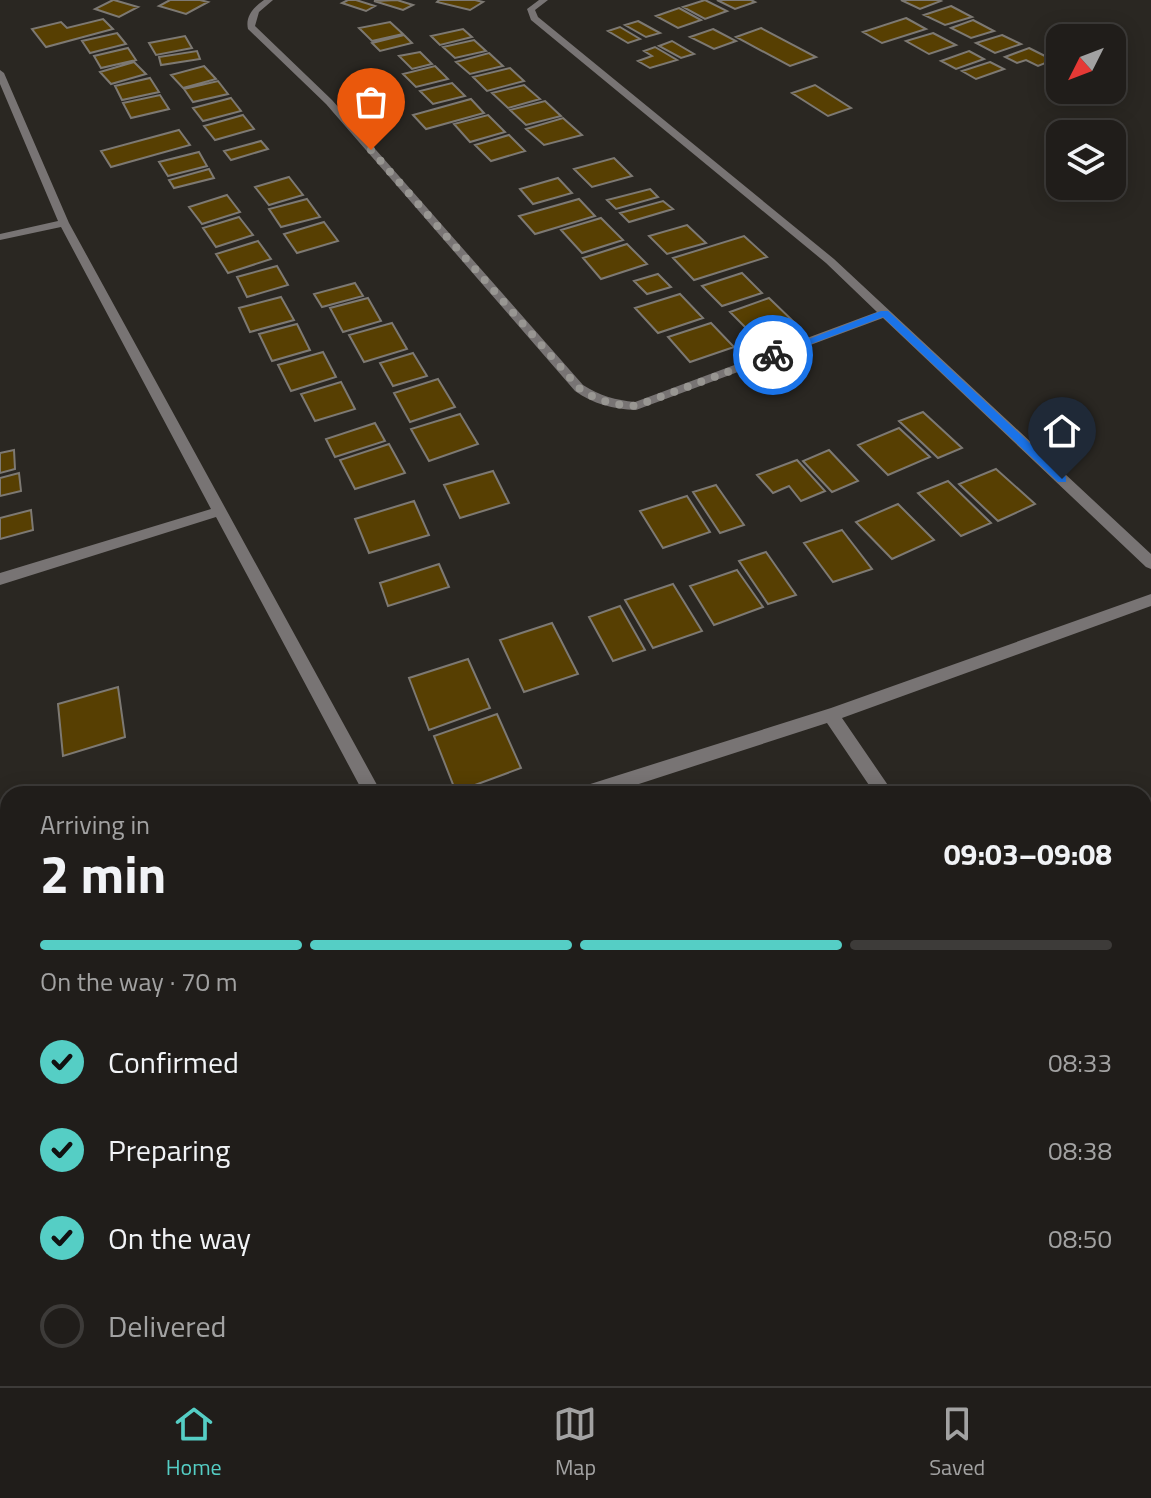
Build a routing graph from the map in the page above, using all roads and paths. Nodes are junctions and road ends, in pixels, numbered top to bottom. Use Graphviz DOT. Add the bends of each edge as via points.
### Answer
graph roads {
  1 [pos="269,0"];
  2 [pos="544,0"];
  3 [pos="0,73"];
  4 [pos="64,223"];
  5 [pos="0,237"];
  6 [pos="885,313"];
  7 [pos="220,511"];
  8 [pos="1151,563"];
  9 [pos="0,579"];
  10 [pos="1151,600"];
  11 [pos="831,715"];
  12 [pos="369,786"];
  13 [pos="609,786"];
  14 [pos="880,786"];
  1 -- 6 [label="street" via="257,8 251,27 329,102 593,399 636,406"];
  2 -- 6 [label="street" via="531,9 534,18 830,261"];
  3 -- 4 [label="street"];
  4 -- 5 [label="street"];
  4 -- 7 [label="street"];
  6 -- 8 [label="street"];
  7 -- 9 [label="street"];
  7 -- 12 [label="street"];
  10 -- 11 [label="street"];
  11 -- 13 [label="street"];
  11 -- 14 [label="street"];
}
